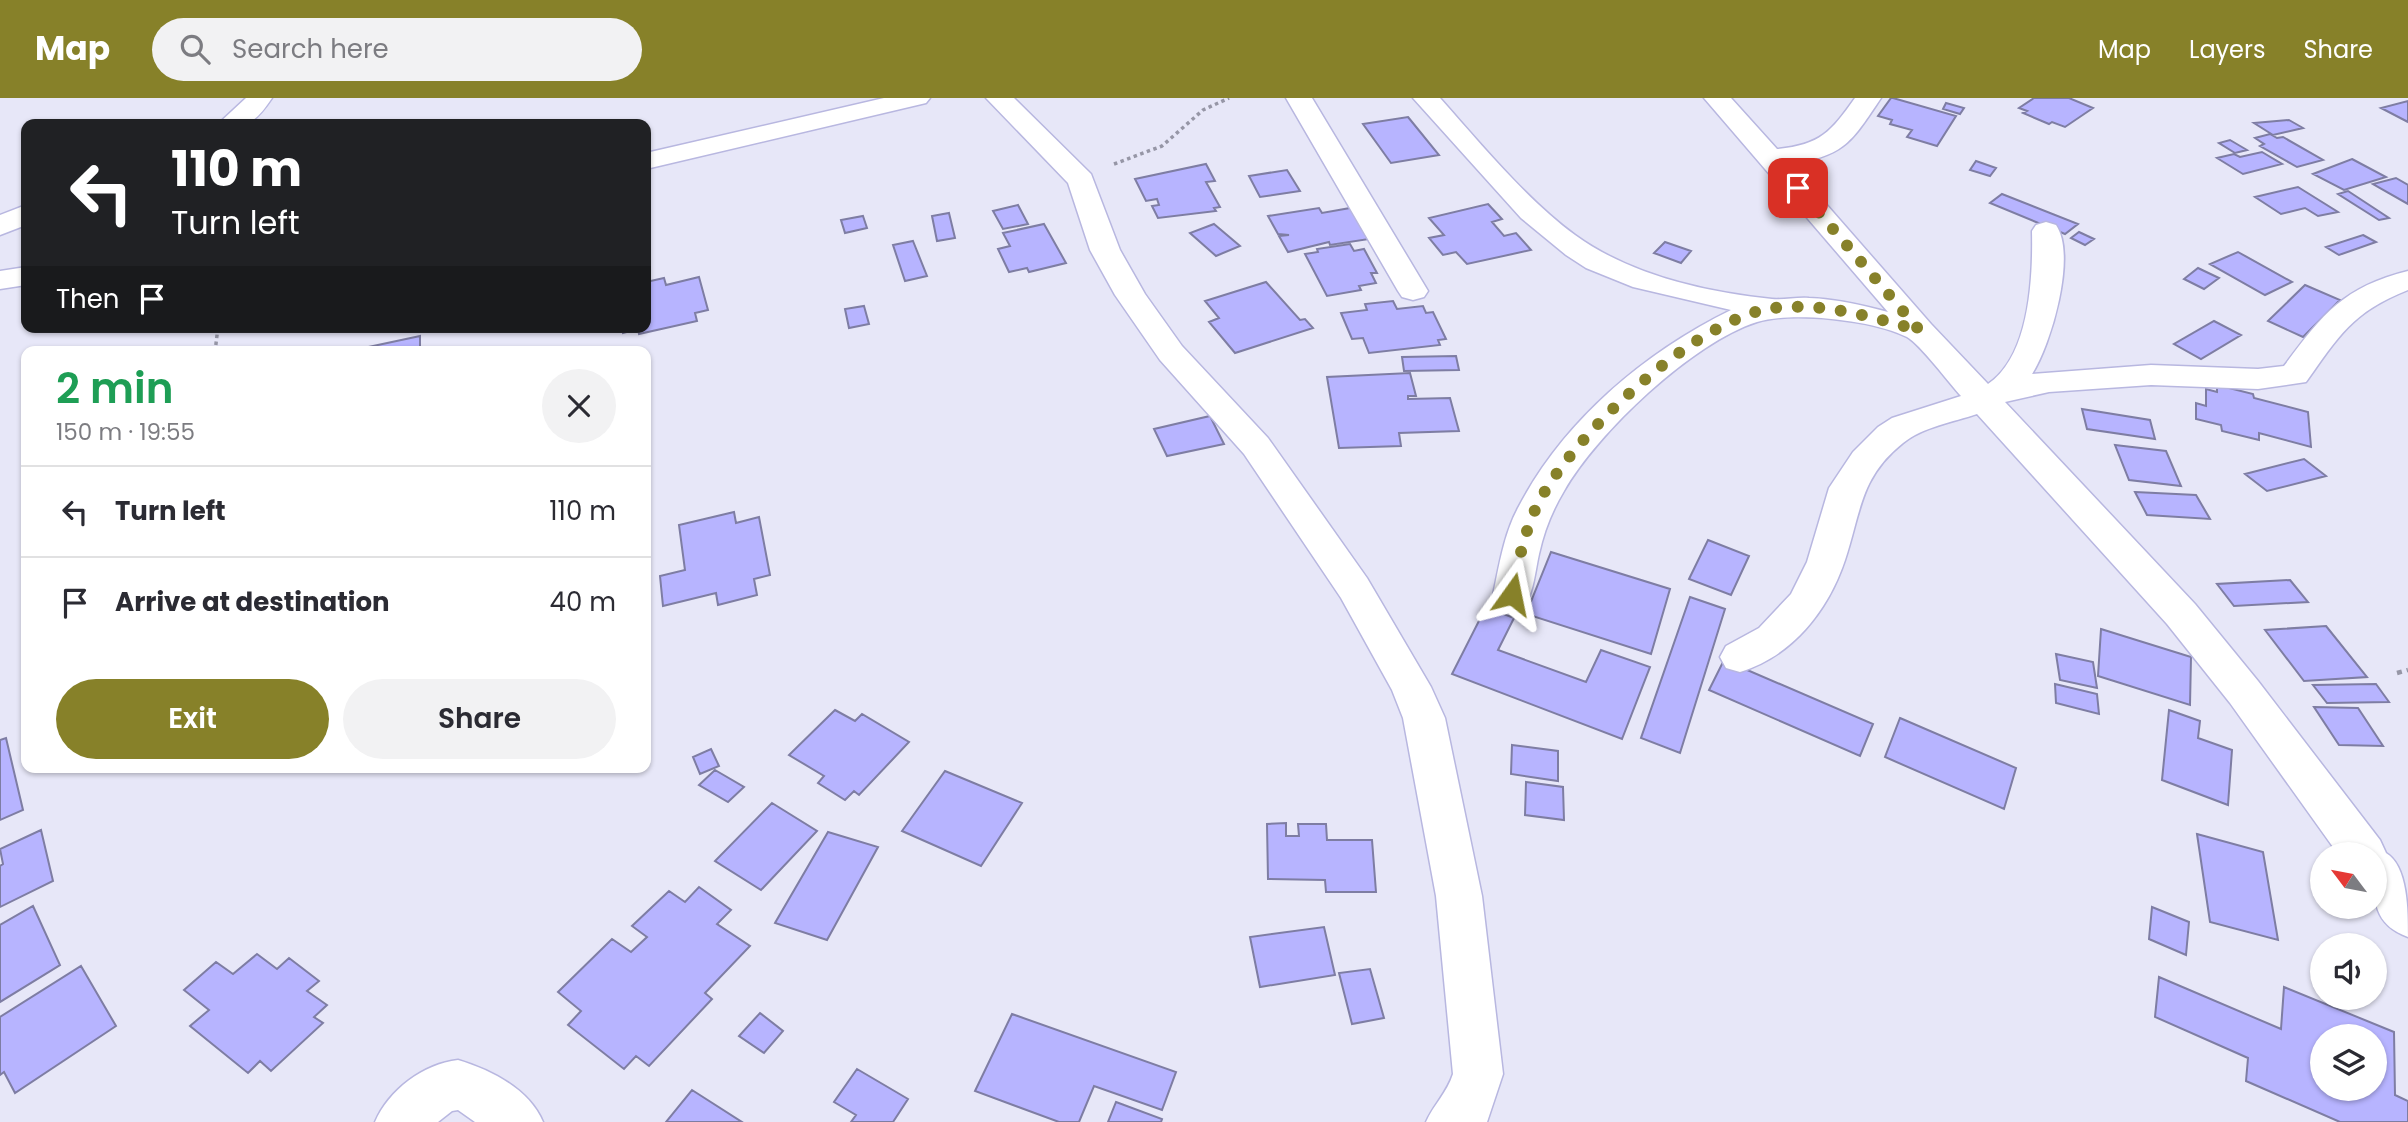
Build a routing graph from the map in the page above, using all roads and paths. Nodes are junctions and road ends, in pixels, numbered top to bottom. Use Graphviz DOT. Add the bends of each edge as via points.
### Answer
graph roads {
  1 [pos="259,98"];
  2 [pos="917,98"];
  3 [pos="999,98"];
  4 [pos="1229,98"];
  5 [pos="1299,98"];
  6 [pos="1426,98"];
  7 [pos="1717,98"];
  8 [pos="1868,98"];
  9 [pos="238,119"];
  10 [pos="1771,158"];
  11 [pos="651,160"];
  12 [pos="1088,198"];
  13 [pos="21,216"];
  14 [pos="0,226"];
  15 [pos="2046,231"];
  16 [pos="21,277"];
  17 [pos="0,280"];
  18 [pos="2408,280"];
  19 [pos="1413,291"];
  20 [pos="1774,308"];
  21 [pos="1920,331"];
  22 [pos="1993,395"];
  23 [pos="1512,594"];
  24 [pos="1740,657"];
  25 [pos="2408,670"];
  26 [pos="2398,673"];
  27 [pos="2355,842"];
  28 [pos="2387,886"];
  29 [pos="2408,916"];
  30 [pos="401,1122"];
  31 [pos="517,1122"];
  32 [pos="1452,1122"];
  1 -- 9 [label="street"];
  2 -- 11 [label="street"];
  3 -- 12 [label="street" via="1081,180"];
  4 -- 12 [label="path" via="1203,110 1162,146 1115,164"];
  5 -- 19 [label="street"];
  6 -- 20 [label="street" via="1548,229 1578,251 1666,286"];
  7 -- 10 [label="street"];
  8 -- 10 [label="street" via="1826,149"];
  10 -- 21 [label="street"];
  12 -- 32 [label="street" via="1105,250 1130,295 1171,354 1256,446 1314,527 1388,644 1424,718 1459,896 1478,1074 1468,1106"];
  13 -- 14 [label="street"];
  15 -- 22 [label="street" via="2049,270 2037,329 2027,356"];
  16 -- 17 [label="street"];
  18 -- 22 [label="street" via="2354,304 2325,331 2294,375 2277,379 2133,376 2049,381"];
  20 -- 21 [label="street" via="1816,308 1874,317"];
  20 -- 23 [label="street" via="1738,317 1698,340 1643,381 1593,431 1558,471 1536,506"];
  21 -- 22 [label="street"];
  22 -- 24 [label="street" via="1904,426 1865,460 1847,488 1826,562 1806,603 1773,639"];
  22 -- 27 [label="street" via="2181,614"];
  25 -- 26 [label="path"];
  28 -- 29 [label="street"];
  30 -- 31 [label="street" via="430,1093 457,1084 469,1087"];
}
